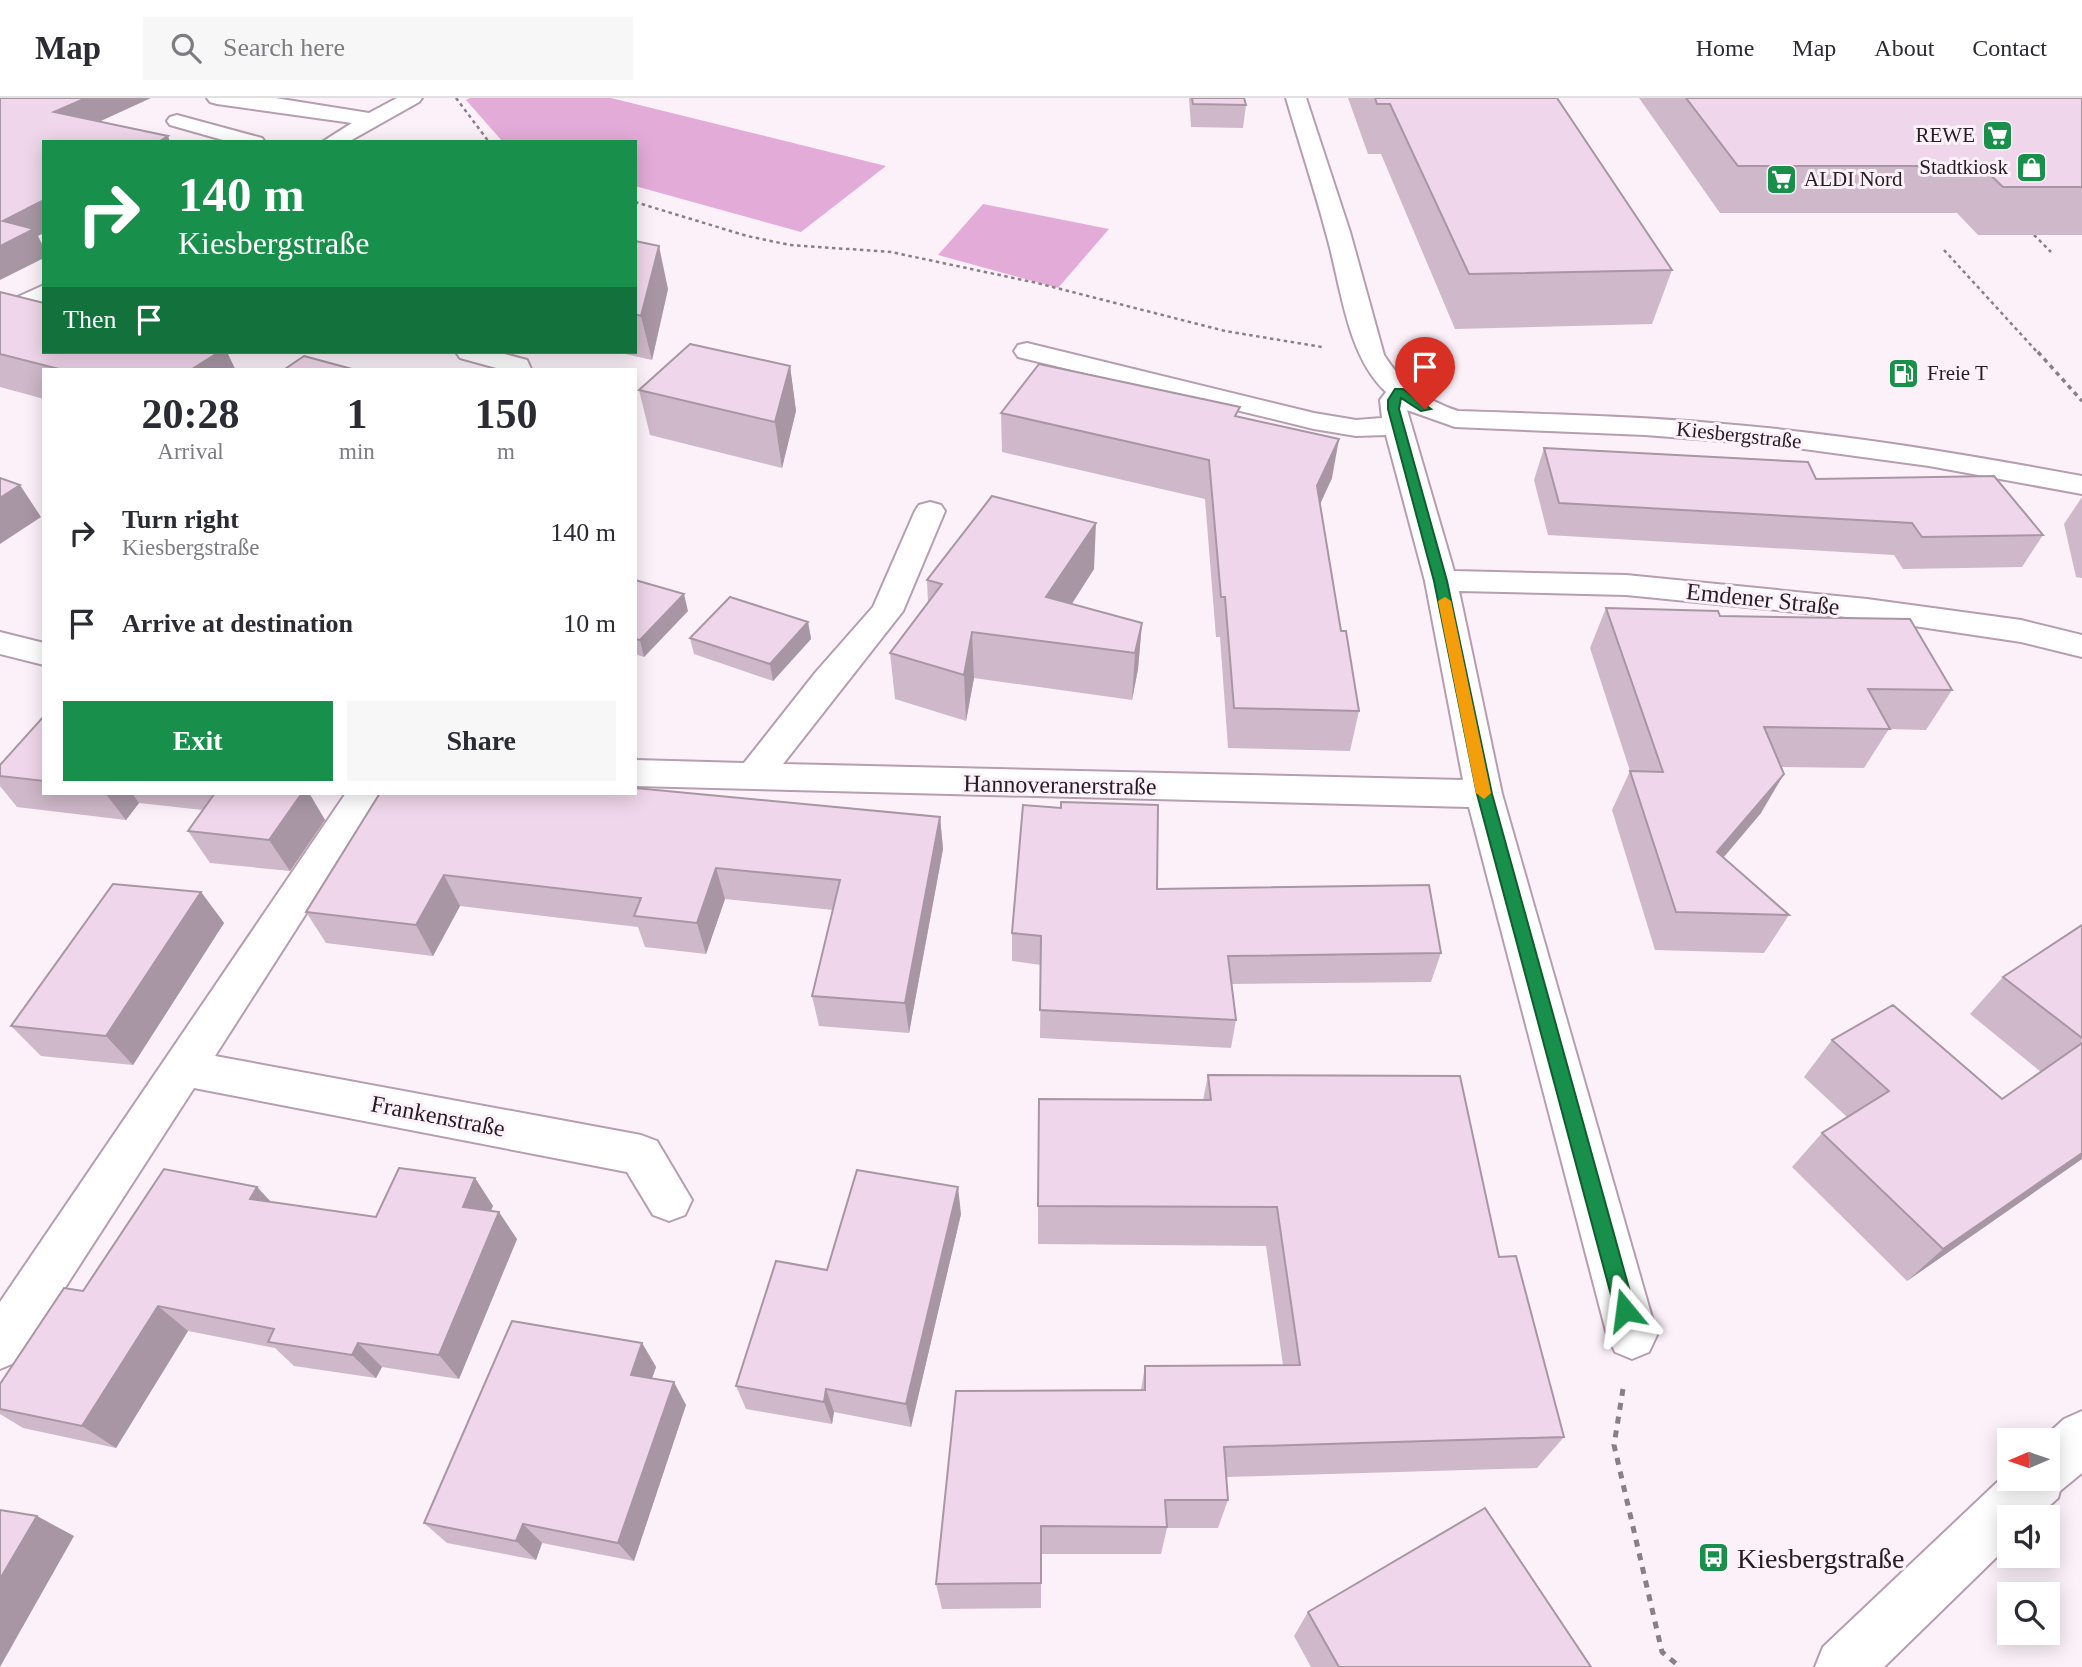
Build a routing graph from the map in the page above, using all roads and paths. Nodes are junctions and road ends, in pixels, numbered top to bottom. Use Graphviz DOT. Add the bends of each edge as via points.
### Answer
graph roads {
  1 [pos="217,98"];
  2 [pos="412,98"];
  3 [pos="455,98"];
  4 [pos="1296,98"];
  5 [pos="373,120"];
  6 [pos="177,121"];
  7 [pos="248,140"];
  8 [pos="336,140"];
  9 [pos="487,140"];
  10 [pos="637,203"];
  11 [pos="2034,235"];
  12 [pos="1944,250"];
  13 [pos="2051,251"];
  14 [pos="42,293"];
  15 [pos="0,316"];
  16 [pos="1027,351"];
  17 [pos="476,354"];
  18 [pos="1371,355"];
  19 [pos="518,368"];
  20 [pos="2082,401"];
  21 [pos="1398,409"];
  22 [pos="2082,485"];
  23 [pos="930,511"];
  24 [pos="1441,581"];
  25 [pos="0,643"];
  26 [pos="2082,646"];
  27 [pos="42,654"];
  28 [pos="637,773"];
  29 [pos="754,778"];
  30 [pos="1484,794"];
  31 [pos="364,795"];
  32 [pos="183,1068"];
  33 [pos="669,1200"];
  34 [pos="1632,1335"];
  35 [pos="0,1345"];
  36 [pos="2082,1437"];
  37 [pos="2060,1458"];
  38 [pos="2026,1491"];
  39 [pos="1680,1667"];
  40 [pos="1843,1667"];
  1 -- 5 [label="street"];
  2 -- 5 [label="street"];
  3 -- 9 [label="path"];
  4 -- 18 [label="street, Kiesbergstraße"];
  5 -- 8 [label="street"];
  6 -- 7 [label="street"];
  10 -- 18 [label="path" via="768,241 891,252 1225,331"];
  11 -- 13 [label="path"];
  12 -- 20 [label="path"];
  14 -- 15 [label="street"];
  16 -- 21 [label="street" via="1356,428"];
  17 -- 19 [label="street"];
  18 -- 21 [label="street, Kiesbergstraße"];
  21 -- 22 [label="street, Kiesbergstraße" via="1425,409 1455,419 1674,428 1779,438"];
  21 -- 24 [label="street, Kiesbergstraße"];
  23 -- 29 [label="street" via="887,611"];
  24 -- 26 [label="street, Emdener Straße" via="1626,585 1867,609 2021,631"];
  24 -- 30 [label="street, Kiesbergstraße"];
  25 -- 27 [label="street"];
  28 -- 29 [label="street, Hannoveranerstraße"];
  29 -- 30 [label="street, Hannoveranerstraße"];
  30 -- 34 [label="street, Kiesbergstraße"];
  31 -- 32 [label="street"];
  32 -- 33 [label="street, Frankenstraße" via="641,1156"];
  32 -- 35 [label="street"];
  34 -- 39 [label="path" via="1614,1445 1662,1652"];
  36 -- 37 [label="street"];
  38 -- 40 [label="street"];
}
